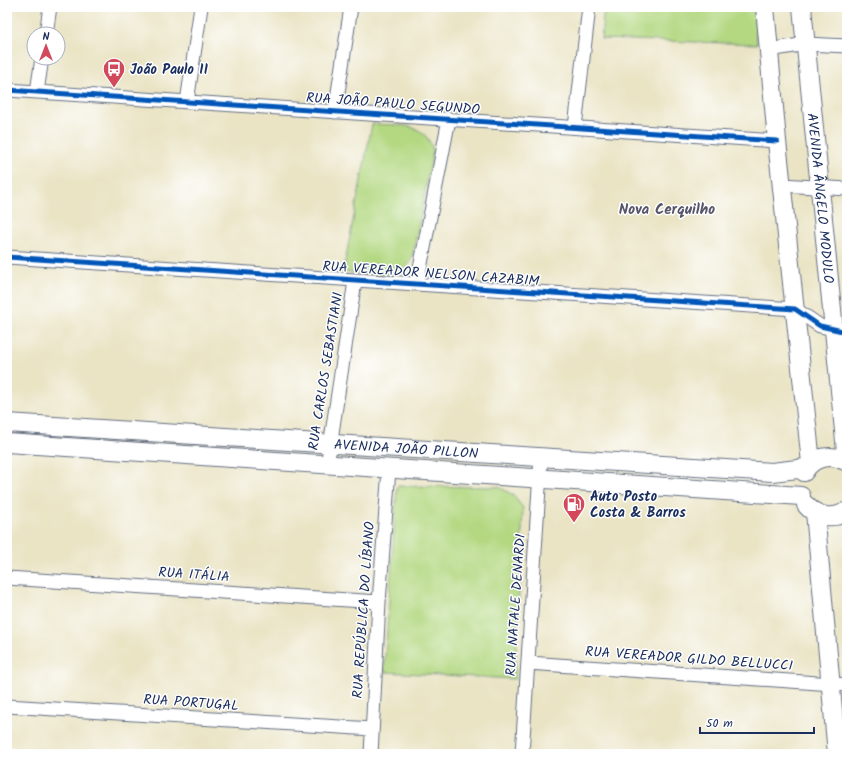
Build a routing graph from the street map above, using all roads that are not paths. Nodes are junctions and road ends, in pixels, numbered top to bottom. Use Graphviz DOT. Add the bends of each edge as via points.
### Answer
graph roads {
  1 [pos="50,7"];
  2 [pos="201,7"];
  3 [pos="351,7"];
  4 [pos="588,7"];
  5 [pos="765,7"];
  6 [pos="802,7"];
  7 [pos="47,26"];
  8 [pos="806,44"];
  9 [pos="847,46"];
  10 [pos="769,50"];
  11 [pos="41,66"];
  12 [pos="7,90"];
  13 [pos="37,92"];
  14 [pos="187,102"];
  15 [pos="334,112"];
  16 [pos="449,119"];
  17 [pos="575,127"];
  18 [pos="777,140"];
  19 [pos="782,185"];
  20 [pos="820,187"];
  21 [pos="847,189"];
  22 [pos="7,257"];
  23 [pos="356,281"];
  24 [pos="417,284"];
  25 [pos="795,309"];
  26 [pos="840,331"];
  27 [pos="7,423"];
  28 [pos="7,443"];
  29 [pos="330,444"];
  30 [pos="541,457"];
  31 [pos="847,462"];
  32 [pos="327,466"];
  33 [pos="809,466"];
  34 [pos="389,469"];
  35 [pos="539,479"];
  36 [pos="801,496"];
  37 [pos="847,511"];
  38 [pos="815,512"];
  39 [pos="7,578"];
  40 [pos="379,602"];
  41 [pos="528,663"];
  42 [pos="839,684"];
  43 [pos="7,706"];
  44 [pos="372,729"];
  45 [pos="371,754"];
  46 [pos="522,754"];
  47 [pos="837,754"];
  1 -- 7 [label="street"];
  2 -- 14 [label="street"];
  3 -- 15 [label="street"];
  4 -- 17 [label="street"];
  5 -- 10 [label="main road"];
  6 -- 8 [label="main road, AVENIDA ÂNGELO MODULO"];
  8 -- 9 [label="street"];
  8 -- 10 [label="street"];
  8 -- 20 [label="main road, AVENIDA ÂNGELO MODULO"];
  10 -- 18 [label="main road"];
  11 -- 13 [label="street"];
  12 -- 13 [label="street, RUA JOÃO PAULO SEGUNDO"];
  13 -- 14 [label="street, RUA JOÃO PAULO SEGUNDO"];
  14 -- 15 [label="street, RUA JOÃO PAULO SEGUNDO"];
  15 -- 16 [label="street, RUA JOÃO PAULO SEGUNDO"];
  16 -- 17 [label="street, RUA JOÃO PAULO SEGUNDO"];
  16 -- 24 [label="street"];
  17 -- 18 [label="street, RUA JOÃO PAULO SEGUNDO"];
  18 -- 19 [label="main road"];
  19 -- 20 [label="street"];
  19 -- 25 [label="main road"];
  20 -- 21 [label="street"];
  20 -- 26 [label="main road, AVENIDA ÂNGELO MODULO"];
  22 -- 23 [label="street, RUA VEREADOR NELSON CAZABIM"];
  23 -- 24 [label="street, RUA VEREADOR NELSON CAZABIM"];
  23 -- 29 [label="street, RUA CARLOS SEBASTIANI"];
  24 -- 25 [label="street, RUA VEREADOR NELSON CAZABIM"];
  25 -- 26 [label="street" via="820,326"];
  25 -- 33 [label="main road"];
  26 -- 31 [label="main road, AVENIDA ÂNGELO MODULO"];
  27 -- 29 [label="main road, AVENIDA JOÃO PILLON"];
  28 -- 32 [label="main road, AVENIDA JOÃO PILLON"];
  29 -- 30 [label="main road, AVENIDA JOÃO PILLON"];
  29 -- 32 [label="street, RUA CARLOS SEBASTIANI"];
  30 -- 33 [label="main road, AVENIDA JOÃO PILLON" via="772,472"];
  30 -- 35 [label="street, RUA NATALE DENARDI"];
  31 -- 33 [label="main road, AVENIDA JOÃO PILLON" via="840,458 825,457"];
  32 -- 34 [label="main road, AVENIDA JOÃO PILLON"];
  33 -- 36 [label="main road" via="800,481"];
  34 -- 35 [label="main road, AVENIDA JOÃO PILLON"];
  34 -- 40 [label="street, RUA REPÚBLICA DO LÍBANO"];
  35 -- 36 [label="main road, AVENIDA JOÃO PILLON"];
  35 -- 41 [label="street, RUA NATALE DENARDI"];
  36 -- 38 [label="main road"];
  37 -- 38 [label="main road" via="830,516"];
  38 -- 42 [label="main road"];
  39 -- 40 [label="street, RUA ITÁLIA"];
  40 -- 44 [label="street, RUA REPÚBLICA DO LÍBANO"];
  41 -- 42 [label="street, RUA VEREADOR GILDO BELLUCCI"];
  41 -- 46 [label="street, RUA NATALE DENARDI"];
  42 -- 47 [label="main road"];
  43 -- 44 [label="street, RUA PORTUGAL"];
  44 -- 45 [label="street, RUA REPÚBLICA DO LÍBANO"];
}
